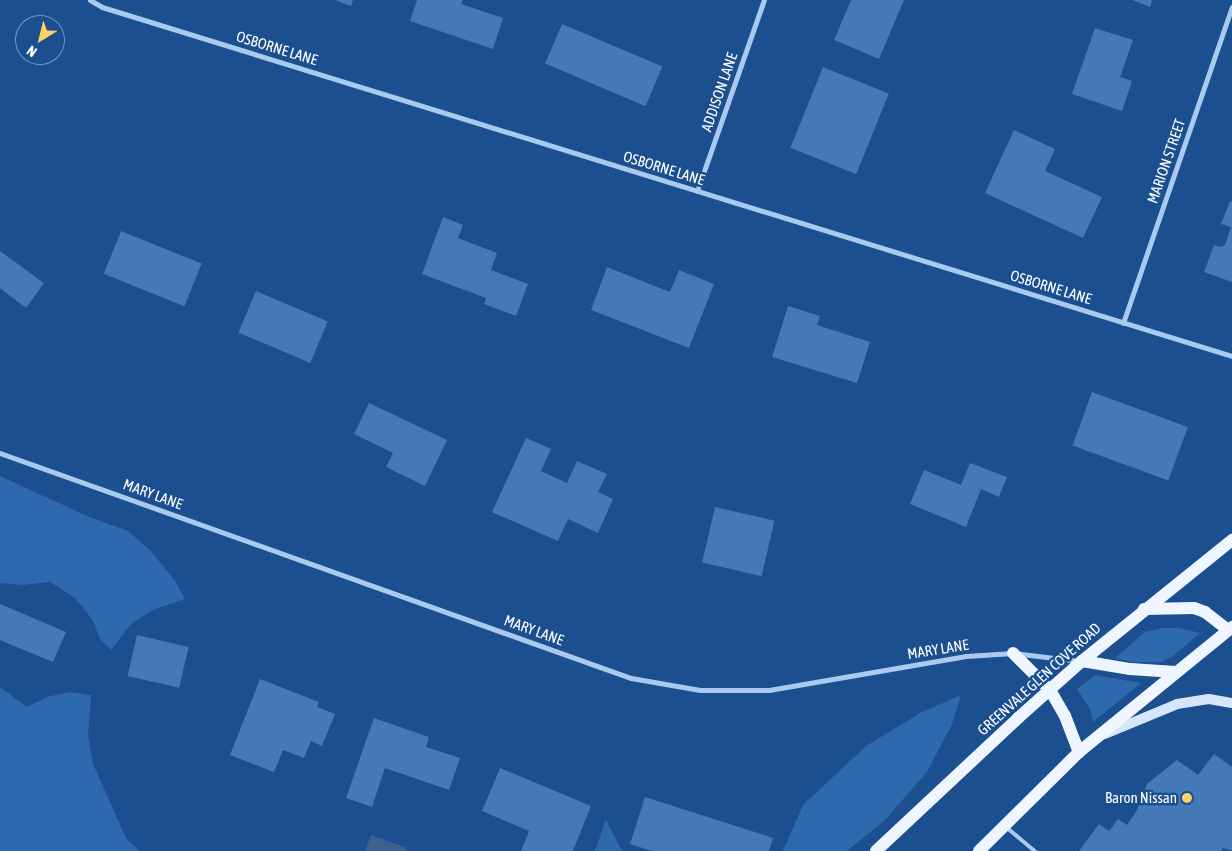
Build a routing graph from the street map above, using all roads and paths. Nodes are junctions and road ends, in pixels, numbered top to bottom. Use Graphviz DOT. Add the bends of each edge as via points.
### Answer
graph roads {
  1 [pos="90,0"];
  2 [pos="764,0"];
  3 [pos="1232,7"];
  4 [pos="697,191"];
  5 [pos="1123,323"];
  6 [pos="1232,356"];
  7 [pos="0,453"];
  8 [pos="1232,540"];
  9 [pos="1144,609"];
  10 [pos="1231,627"];
  11 [pos="1013,653"];
  12 [pos="1082,661"];
  13 [pos="1176,672"];
  14 [pos="1050,690"];
  15 [pos="1232,703"];
  16 [pos="1095,738"];
  17 [pos="1079,752"];
  18 [pos="1004,826"];
  19 [pos="876,851"];
  20 [pos="979,851"];
  21 [pos="1035,851"];
  1 -- 4 [label="street, OSBORNE LANE" via="102,7"];
  2 -- 4 [label="street, ADDISON LANE"];
  3 -- 5 [label="street, MARION STREET"];
  4 -- 5 [label="street, OSBORNE LANE"];
  5 -- 6 [label="street, OSBORNE LANE"];
  7 -- 11 [label="street, MARY LANE" via="630,678 700,690 769,690 966,656"];
  8 -- 9 [label="main road, GREENVALE GLEN COVE ROAD"];
  9 -- 10 [label="main road" via="1194,608"];
  9 -- 12 [label="main road, GREENVALE GLEN COVE ROAD"];
  10 -- 13 [label="main road"];
  11 -- 12 [label="street, MARY LANE"];
  11 -- 14 [label="main road"];
  12 -- 13 [label="main road"];
  12 -- 14 [label="main road, GREENVALE GLEN COVE ROAD"];
  13 -- 16 [label="main road"];
  14 -- 17 [label="main road" via="1066,716"];
  14 -- 19 [label="main road, GREENVALE GLEN COVE ROAD"];
  15 -- 16 [label="main road" via="1209,699 1177,704"];
  16 -- 17 [label="main road"];
  17 -- 18 [label="main road"];
  18 -- 20 [label="main road"];
  18 -- 21 [label="lane"];
}
